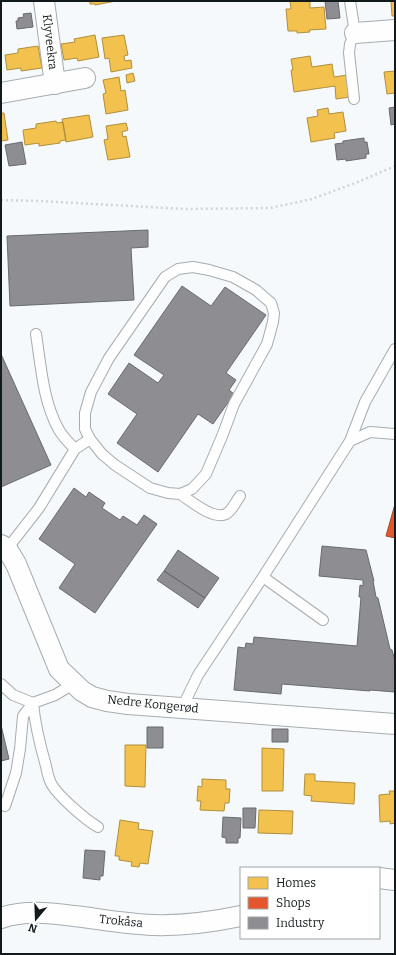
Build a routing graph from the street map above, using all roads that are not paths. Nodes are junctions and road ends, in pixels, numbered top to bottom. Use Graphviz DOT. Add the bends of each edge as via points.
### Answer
graph roads {
  1 [pos="44,1"];
  2 [pos="350,1"];
  3 [pos="395,30"];
  4 [pos="355,33"];
  5 [pos="85,78"];
  6 [pos="55,84"];
  7 [pos="1,93"];
  8 [pos="354,99"];
  9 [pos="36,334"];
  10 [pos="395,349"];
  11 [pos="395,434"];
  12 [pos="90,439"];
  13 [pos="350,441"];
  14 [pos="75,449"];
  15 [pos="180,494"];
  16 [pos="240,496"];
  17 [pos="4,547"];
  18 [pos="263,577"];
  19 [pos="323,620"];
  20 [pos="1,684"];
  21 [pos="74,684"];
  22 [pos="33,703"];
  23 [pos="182,708"];
  24 [pos="395,724"];
  25 [pos="5,806"];
  26 [pos="98,827"];
  27 [pos="380,878"];
  28 [pos="395,880"];
  29 [pos="240,916"];
  30 [pos="1,918"];
  1 -- 6 [label="street, Klyveekra"];
  2 -- 4 [label="lane"];
  3 -- 4 [label="street"];
  4 -- 8 [label="lane" via="349,53"];
  5 -- 6 [label="street, Klyveekra"];
  6 -- 7 [label="street, Klyveekra"];
  9 -- 14 [label="lane" via="51,414 60,432"];
  10 -- 13 [label="lane" via="365,402"];
  11 -- 13 [label="lane" via="370,432"];
  12 -- 14 [label="lane"];
  12 -- 15 [label="lane" via="115,465 150,488"];
  12 -- 15 [label="lane" via="85,429 85,413 91,392 109,358 165,277 178,269 193,267 233,277 256,290 271,303 274,313 267,344 234,404 206,474 192,489"];
  13 -- 18 [label="lane"];
  14 -- 17 [label="lane" via="39,508"];
  15 -- 16 [label="lane" via="205,511 218,515 230,511"];
  17 -- 21 [label="street, Nedre Kongerød" via="16,564 59,669"];
  18 -- 19 [label="lane"];
  18 -- 23 [label="lane" via="198,675"];
  20 -- 22 [label="lane" via="13,695"];
  21 -- 22 [label="lane"];
  21 -- 23 [label="street, Nedre Kongerød" via="92,697 108,701"];
  22 -- 25 [label="lane" via="23,716 16,773"];
  22 -- 26 [label="lane" via="39,744 50,782 71,806"];
  23 -- 24 [label="street, Nedre Kongerød"];
  27 -- 28 [label="street"];
  29 -- 30 [label="street, Trokåsa" via="192,924 153,925 48,913 27,913"];
}
